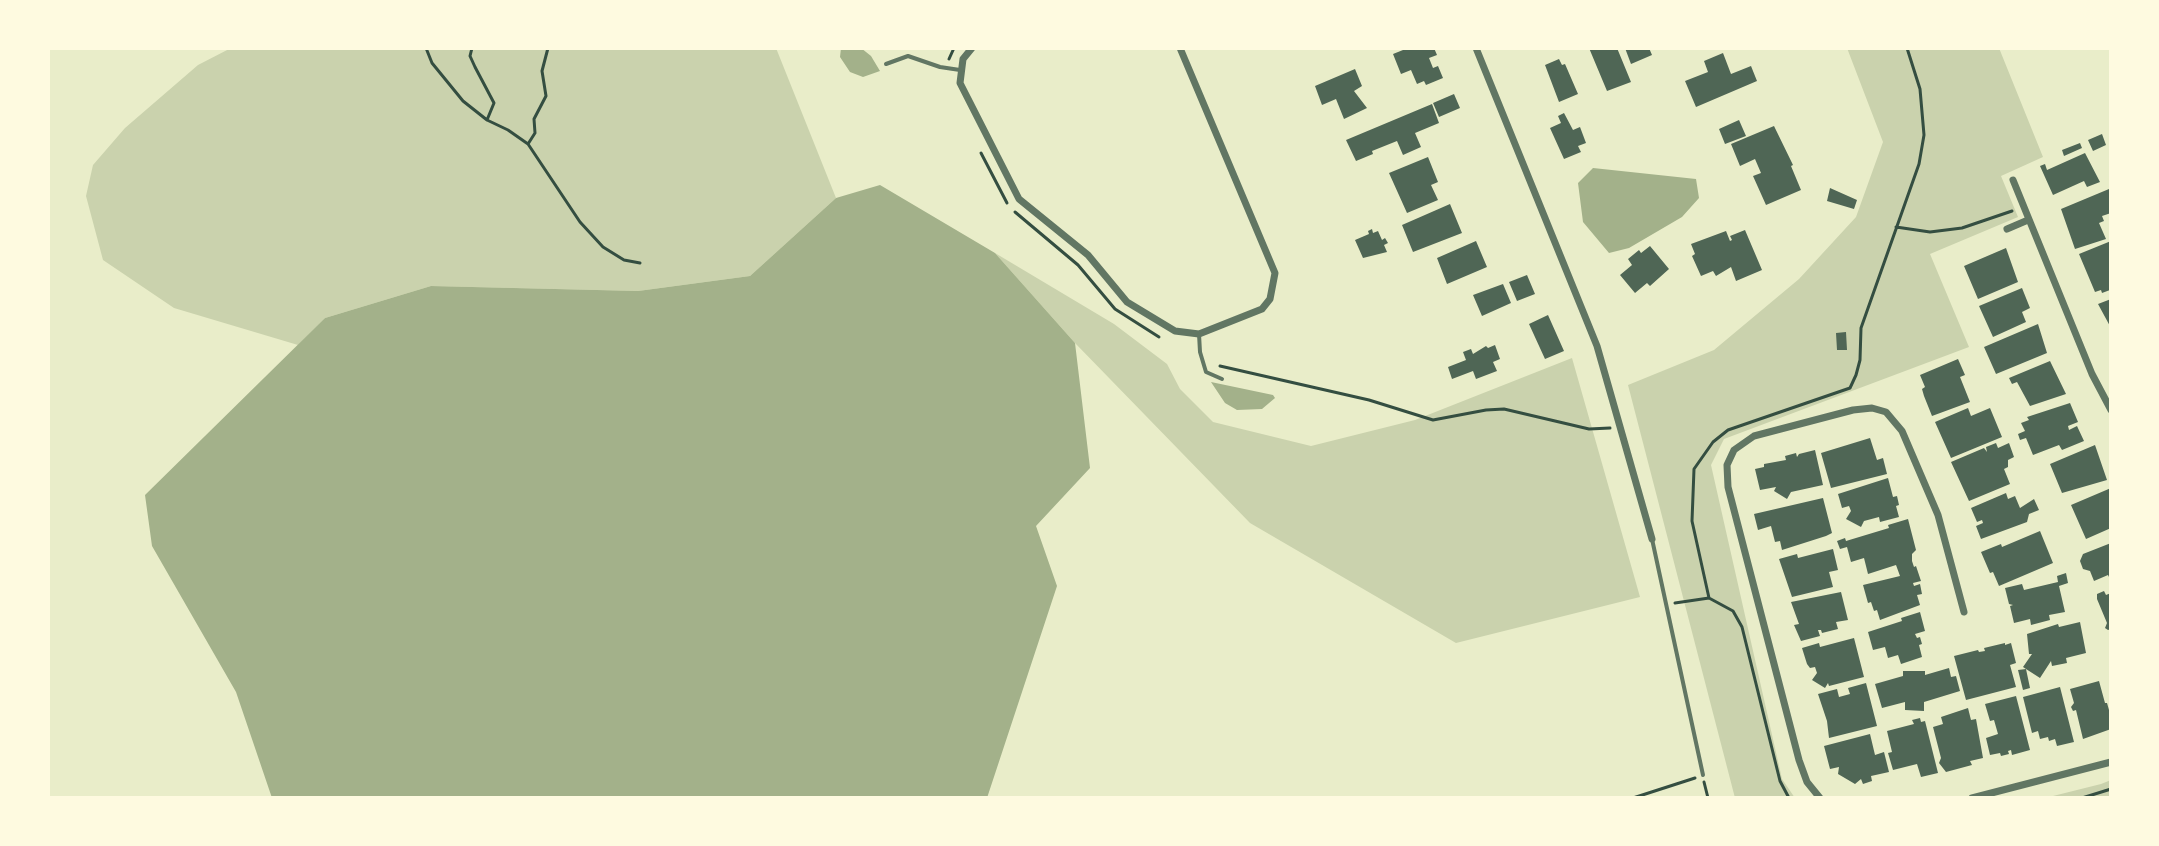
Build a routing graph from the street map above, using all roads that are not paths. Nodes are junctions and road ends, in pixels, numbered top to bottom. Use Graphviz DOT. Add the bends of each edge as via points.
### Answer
graph roads {
  1 [pos="972,48"];
  2 [pos="1180,48"];
  3 [pos="1476,48"];
  4 [pos="886,64"];
  5 [pos="960,70"];
  6 [pos="2013,180"];
  7 [pos="2028,220"];
  8 [pos="2007,229"];
  9 [pos="1199,334"];
  10 [pos="1222,379"];
  11 [pos="2111,410"];
  12 [pos="1652,539"];
  13 [pos="1964,612"];
  14 [pos="2111,762"];
  15 [pos="1703,775"];
  16 [pos="1820,798"];
  17 [pos="1972,798"];
  1 -- 5 [label="street"];
  2 -- 9 [label="street" via="1275,273 1270,299 1262,309"];
  3 -- 12 [label="street" via="1597,346"];
  4 -- 5 [label="lane" via="908,56"];
  5 -- 9 [label="street" via="960,83 1019,199 1088,255 1127,302 1175,331"];
  6 -- 7 [label="street"];
  7 -- 8 [label="street"];
  7 -- 11 [label="street"];
  9 -- 10 [label="lane" via="1206,372"];
  12 -- 15 [label="lane"];
  13 -- 16 [label="street" via="1938,515 1902,431 1886,412 1853,410 1754,436 1734,450 1727,465 1728,487 1799,760"];
  14 -- 17 [label="street"];
}
